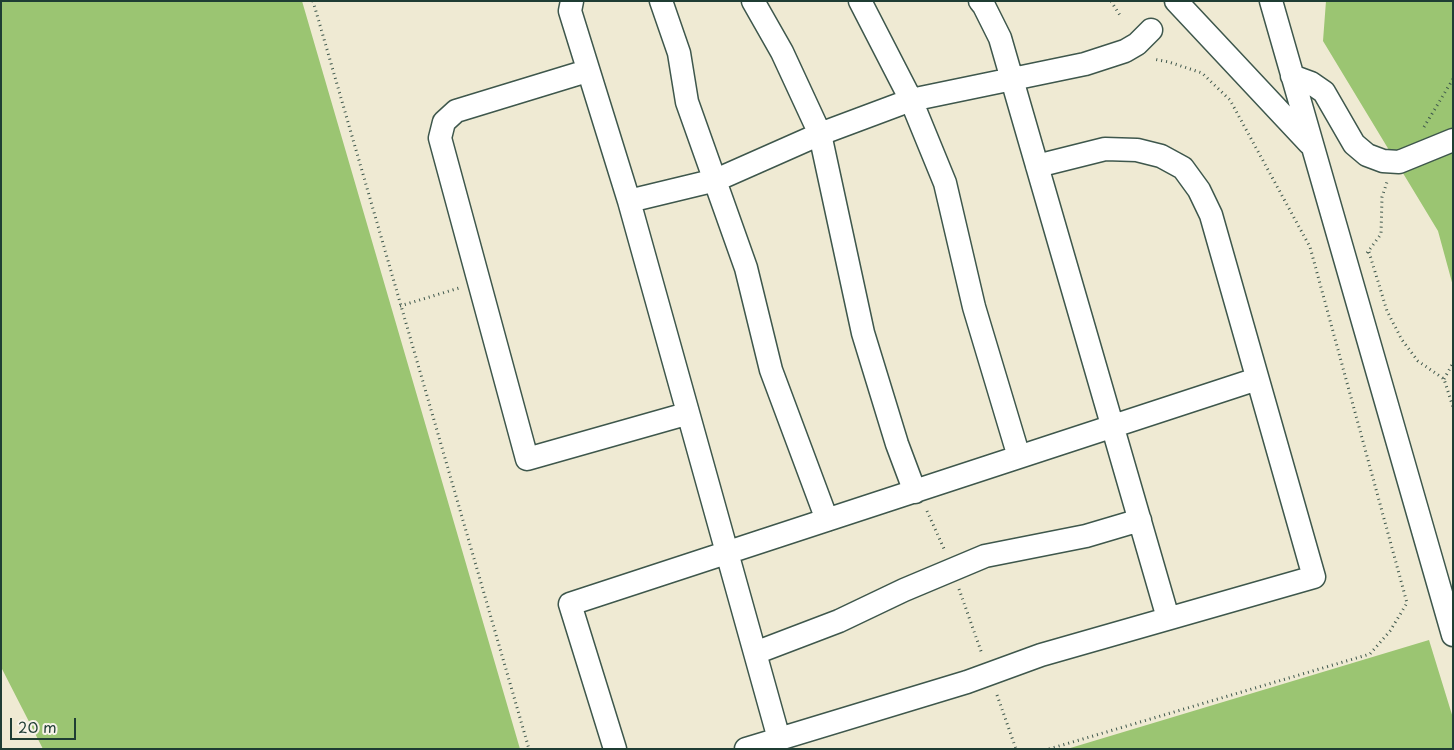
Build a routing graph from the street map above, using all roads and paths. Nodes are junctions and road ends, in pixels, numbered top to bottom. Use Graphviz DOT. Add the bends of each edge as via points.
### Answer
graph roads {
  1 [pos="313,1"];
  2 [pos="572,1"];
  3 [pos="661,1"];
  4 [pos="754,1"];
  5 [pos="860,1"];
  6 [pos="980,1"];
  7 [pos="1110,1"];
  8 [pos="1176,1"];
  9 [pos="1271,1"];
  10 [pos="1121,17"];
  11 [pos="1151,30"];
  12 [pos="587,71"];
  13 [pos="1292,76"];
  14 [pos="1453,78"];
  15 [pos="1012,79"];
  16 [pos="911,100"];
  17 [pos="1423,129"];
  18 [pos="820,134"];
  19 [pos="1453,140"];
  20 [pos="1312,145"];
  21 [pos="1399,162"];
  22 [pos="1037,166"];
  23 [pos="716,180"];
  24 [pos="628,201"];
  25 [pos="1369,252"];
  26 [pos="1346,262"];
  27 [pos="481,282"];
  28 [pos="400,306"];
  29 [pos="1453,363"];
  30 [pos="1444,378"];
  31 [pos="1257,379"];
  32 [pos="1453,407"];
  33 [pos="686,414"];
  34 [pos="1114,426"];
  35 [pos="1019,457"];
  36 [pos="915,492"];
  37 [pos="827,520"];
  38 [pos="1140,520"];
  39 [pos="726,553"];
  40 [pos="952,570"];
  41 [pos="1168,618"];
  42 [pos="1453,635"];
  43 [pos="755,653"];
  44 [pos="989,674"];
  45 [pos="779,739"];
  46 [pos="529,749"];
  47 [pos="615,749"];
  48 [pos="746,749"];
  49 [pos="1016,749"];
  1 -- 28 [label="path"];
  2 -- 12 [label="street" via="570,11"];
  3 -- 23 [label="street" via="679,53 687,102"];
  4 -- 18 [label="street"];
  5 -- 16 [label="street"];
  6 -- 15 [label="street" via="1000,38"];
  7 -- 10 [label="path"];
  8 -- 20 [label="street"];
  9 -- 13 [label="street"];
  11 -- 15 [label="street" via="1125,51 1085,64"];
  12 -- 24 [label="street"];
  12 -- 27 [label="street" via="456,111 444,122 440,138"];
  13 -- 20 [label="street"];
  13 -- 21 [label="street" via="1324,92 1354,144 1367,155"];
  14 -- 17 [label="path"];
  15 -- 16 [label="street"];
  15 -- 22 [label="street"];
  16 -- 18 [label="street"];
  16 -- 35 [label="street" via="945,182 974,306"];
  18 -- 23 [label="street"];
  18 -- 36 [label="street" via="862,332"];
  19 -- 21 [label="street"];
  20 -- 26 [label="street"];
  21 -- 25 [label="path" via="1386,183 1382,197 1381,234"];
  22 -- 31 [label="street" via="1105,149 1137,150 1161,156 1182,168 1200,190 1211,215"];
  22 -- 34 [label="street"];
  23 -- 24 [label="street"];
  23 -- 37 [label="street" via="746,268 771,370"];
  24 -- 33 [label="street"];
  25 -- 26 [label="path"];
  25 -- 30 [label="path" via="1387,311 1402,340 1418,361"];
  26 -- 42 [label="street"];
  27 -- 28 [label="path"];
  27 -- 33 [label="street" via="527,459"];
  28 -- 46 [label="path"];
  29 -- 30 [label="path"];
  30 -- 32 [label="path"];
  31 -- 34 [label="street"];
  31 -- 41 [label="street" via="1314,577"];
  33 -- 39 [label="street"];
  34 -- 35 [label="street"];
  34 -- 38 [label="street"];
  35 -- 36 [label="street"];
  36 -- 37 [label="street"];
  36 -- 40 [label="path"];
  37 -- 39 [label="street"];
  38 -- 40 [label="street" via="1086,536 985,556"];
  38 -- 41 [label="street"];
  39 -- 43 [label="street"];
  39 -- 47 [label="street" via="570,604"];
  40 -- 43 [label="street" via="839,621"];
  40 -- 44 [label="path"];
  41 -- 44 [label="street" via="1041,655"];
  43 -- 45 [label="street"];
  44 -- 45 [label="street"];
  44 -- 49 [label="path"];
  45 -- 48 [label="street"];
}
